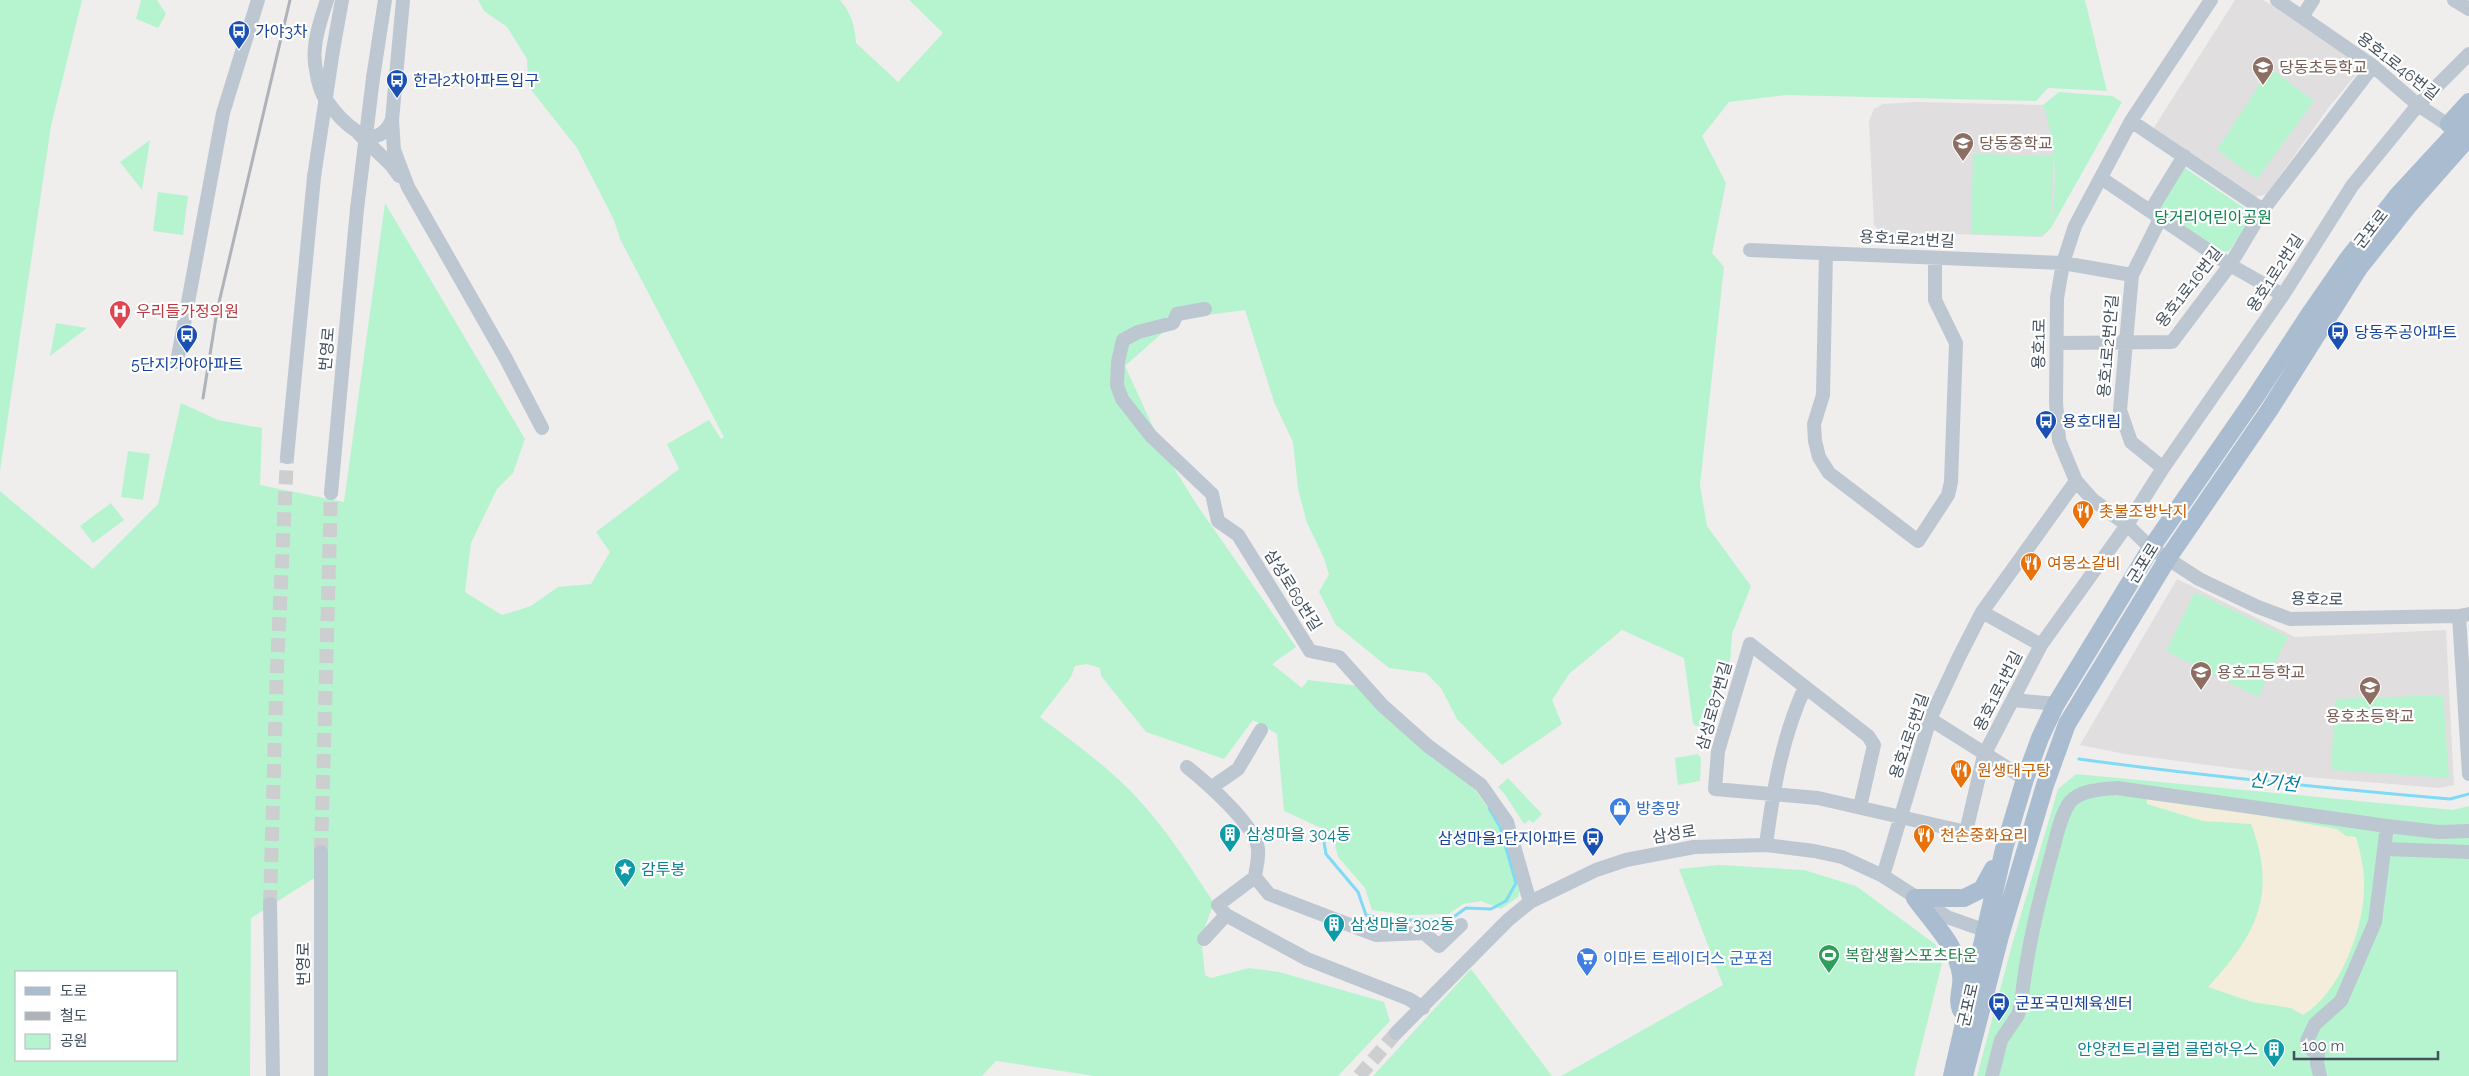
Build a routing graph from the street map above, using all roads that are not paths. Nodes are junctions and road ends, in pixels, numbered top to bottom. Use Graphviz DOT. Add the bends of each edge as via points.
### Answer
graph roads {
  1 [pos="258,0"];
  2 [pos="326,0"];
  3 [pos="342,0"];
  4 [pos="385,0"];
  5 [pos="403,0"];
  6 [pos="2211,0"];
  7 [pos="2277,0"];
  8 [pos="2313,0"];
  9 [pos="2454,0"];
  10 [pos="2469,10"];
  11 [pos="2302,17"];
  12 [pos="2469,54"];
  13 [pos="2374,66"];
  14 [pos="2469,102"];
  15 [pos="2418,105"];
  16 [pos="2469,118"];
  17 [pos="392,120"];
  18 [pos="2131,121"];
  19 [pos="2448,125"];
  20 [pos="353,128"];
  21 [pos="2469,137"];
  22 [pos="2469,152"];
  23 [pos="2184,156"];
  24 [pos="2444,165"];
  25 [pos="2417,171"];
  26 [pos="2101,178"];
  27 [pos="408,186"];
  28 [pos="2263,210"];
  29 [pos="2156,213"];
  30 [pos="1750,250"];
  31 [pos="1826,253"];
  32 [pos="1935,258"];
  33 [pos="2063,264"];
  34 [pos="2230,265"];
  35 [pos="2132,275"];
  36 [pos="2283,295"];
  37 [pos="1204,309"];
  38 [pos="2057,344"];
  39 [pos="2125,344"];
  40 [pos="177,362"];
  41 [pos="542,428"];
  42 [pos="287,457"];
  43 [pos="2163,468"];
  44 [pos="2076,481"];
  45 [pos="331,493"];
  46 [pos="2127,525"];
  47 [pos="2151,548"];
  48 [pos="2168,558"];
  49 [pos="1982,612"];
  50 [pos="2464,615"];
  51 [pos="2041,645"];
  52 [pos="2465,661"];
  53 [pos="1805,687"];
  54 [pos="2013,700"];
  55 [pos="2056,704"];
  56 [pos="1930,719"];
  57 [pos="1261,730"];
  58 [pos="1984,755"];
  59 [pos="1187,767"];
  60 [pos="2469,774"];
  61 [pos="2025,779"];
  62 [pos="1212,787"];
  63 [pos="1773,794"];
  64 [pos="1860,807"];
  65 [pos="1901,818"];
  66 [pos="2387,826"];
  67 [pos="2469,831"];
  68 [pos="1766,845"];
  69 [pos="2004,849"];
  70 [pos="2385,849"];
  71 [pos="320,852"];
  72 [pos="2469,852"];
  73 [pos="1882,876"];
  74 [pos="1255,877"];
  75 [pos="1915,898"];
  76 [pos="1530,902"];
  77 [pos="270,904"];
  78 [pos="1222,910"];
  79 [pos="1461,926"];
  80 [pos="1992,933"];
  81 [pos="1204,939"];
  82 [pos="1423,1008"];
  83 [pos="1963,1028"];
  84 [pos="1396,1033"];
  85 [pos="273,1076"];
  86 [pos="321,1076"];
  87 [pos="1952,1076"];
  88 [pos="1957,1076"];
  89 [pos="1964,1076"];
  90 [pos="1992,1076"];
  91 [pos="2320,1076"];
  1 -- 40 [label="street" via="223,114"];
  2 -- 20 [label="street" via="315,38 316,74 324,96"];
  3 -- 42 [label="street, 번영로, bridge" via="314,177"];
  4 -- 45 [label="street, 번영로, bridge" via="357,209"];
  5 -- 17 [label="street"];
  6 -- 18 [label="street, 용호1로"];
  7 -- 11 [label="street, 용호1로46번길"];
  8 -- 11 [label="street"];
  9 -- 10 [label="street"];
  11 -- 13 [label="street, 용호1로46번길"];
  12 -- 15 [label="street, 용호1로2번길"];
  13 -- 15 [label="street, 용호1로46번길"];
  13 -- 28 [label="street, 용호1로16번길"];
  14 -- 19 [label="main road"];
  15 -- 19 [label="street, 용호1로46번길"];
  15 -- 36 [label="street, 용호1로2번길" via="2352,186"];
  16 -- 25 [label="main road, 군포로"];
  17 -- 20 [label="street" via="387,130 370,138"];
  17 -- 27 [label="street" via="394,150"];
  18 -- 23 [label="street"];
  18 -- 26 [label="street, 용호1로"];
  19 -- 25 [label="main road"];
  20 -- 27 [label="street"];
  21 -- 24 [label="main road, 군포로"];
  22 -- 24 [label="main road"];
  23 -- 28 [label="street"];
  23 -- 29 [label="street, 용호1로2번안길"];
  24 -- 48 [label="main road, 군포로" via="2359,268 2275,401"];
  25 -- 47 [label="main road, 군포로" via="2347,260"];
  26 -- 29 [label="street"];
  26 -- 33 [label="street, 용호1로" via="2075,226"];
  27 -- 41 [label="street"];
  28 -- 34 [label="street, 용호1로16번길"];
  29 -- 34 [label="street"];
  29 -- 35 [label="street, 용호1로2번안길"];
  30 -- 31 [label="street, 용호1로21번길"];
  31 -- 32 [label="street, 용호1로21번길"];
  31 -- 32 [label="street" via="1823,395 1814,424 1819,457 1829,474 1918,540 1948,495 1951,482 1956,343 1935,300"];
  32 -- 33 [label="street, 용호1로21번길"];
  33 -- 35 [label="street, 용호1로21번길"];
  33 -- 38 [label="street, 용호1로" via="2057,298"];
  34 -- 36 [label="street"];
  34 -- 39 [label="street, 용호1로16번길" via="2172,342"];
  35 -- 39 [label="street, 용호1로2번안길"];
  36 -- 43 [label="street, 용호1로2번길"];
  37 -- 76 [label="street, 삼성로69번길" via="1177,314 1173,324 1138,332 1122,340 1117,385 1122,399 1151,436 1212,494 1218,521 1238,535 1310,651 1339,657 1388,710 1428,746 1481,785 1507,822"];
  38 -- 39 [label="street, 용호1로16번길"];
  38 -- 44 [label="street, 용호1로" via="2056,402 2060,440"];
  39 -- 43 [label="street, 용호1로2번안길" via="2120,410 2131,442"];
  43 -- 46 [label="street, 용호1로2번길"];
  44 -- 46 [label="street, 용호1로" via="2093,500"];
  44 -- 49 [label="street, 용호1로5번길"];
  46 -- 47 [label="street, 용호1로"];
  46 -- 51 [label="street, 용호1로1번길"];
  47 -- 48 [label="street, 용호2로"];
  47 -- 55 [label="main road, 군포로"];
  48 -- 50 [label="street, 용호2로" via="2199,579 2290,619"];
  48 -- 80 [label="main road, 군포로" via="2067,724"];
  49 -- 51 [label="street"];
  49 -- 56 [label="street, 용호1로5번길"];
  50 -- 52 [label="street"];
  51 -- 54 [label="street, 용호1로1번길"];
  52 -- 60 [label="street"];
  53 -- 63 [label="street" via="1793,717"];
  53 -- 63 [label="street, 삼성로87번길" via="1750,644 1718,751 1714,790"];
  53 -- 64 [label="street, 삼성로87번길" via="1868,736 1874,745"];
  54 -- 55 [label="street"];
  54 -- 58 [label="street, 용호1로1번길"];
  55 -- 61 [label="main road, 군포로"];
  56 -- 58 [label="street"];
  56 -- 65 [label="street, 용호1로5번길"];
  57 -- 62 [label="street" via="1238,769"];
  58 -- 61 [label="street"];
  58 -- 65 [label="street, 용호1로1번길" via="1966,832"];
  59 -- 62 [label="street"];
  61 -- 69 [label="main road, 군포로"];
  62 -- 74 [label="street" via="1248,828 1258,848"];
  63 -- 64 [label="street, 삼성로87번길" via="1818,798"];
  63 -- 68 [label="street"];
  64 -- 65 [label="street"];
  65 -- 73 [label="street, 용호1로5번길"];
  66 -- 67 [label="street" via="2439,832"];
  66 -- 70 [label="street"];
  66 -- 90 [label="street" via="2117,788 2077,797 2070,802 2059,827 2030,940 2021,1005 2001,1040"];
  68 -- 73 [label="street, 삼성로" via="1842,858"];
  68 -- 76 [label="street, 삼성로" via="1694,846 1626,860 1596,870"];
  69 -- 75 [label="main road" via="1982,889 1975,894 1955,900"];
  69 -- 80 [label="main road, 군포로"];
  70 -- 72 [label="street"];
  70 -- 91 [label="street" via="2375,922 2341,1001 2315,1024 2307,1041 2318,1054"];
  71 -- 86 [label="street, 번영로"];
  73 -- 75 [label="street, 삼성로"];
  74 -- 78 [label="street"];
  74 -- 79 [label="street" via="1269,894 1376,935 1424,933 1440,946"];
  75 -- 80 [label="street, 삼성로" via="1946,917"];
  75 -- 83 [label="main road" via="1954,951 1961,977 1958,998"];
  76 -- 82 [label="street, 삼성로" via="1508,920"];
  77 -- 85 [label="street, 번영로"];
  78 -- 81 [label="street"];
  78 -- 82 [label="street" via="1307,959 1409,999"];
  80 -- 83 [label="main road, 군포로"];
  80 -- 89 [label="main road, 군포로"];
  82 -- 84 [label="street, 삼성로"];
  83 -- 87 [label="main road, 군포로"];
  83 -- 88 [label="main road" via="1966,1038"];
}
